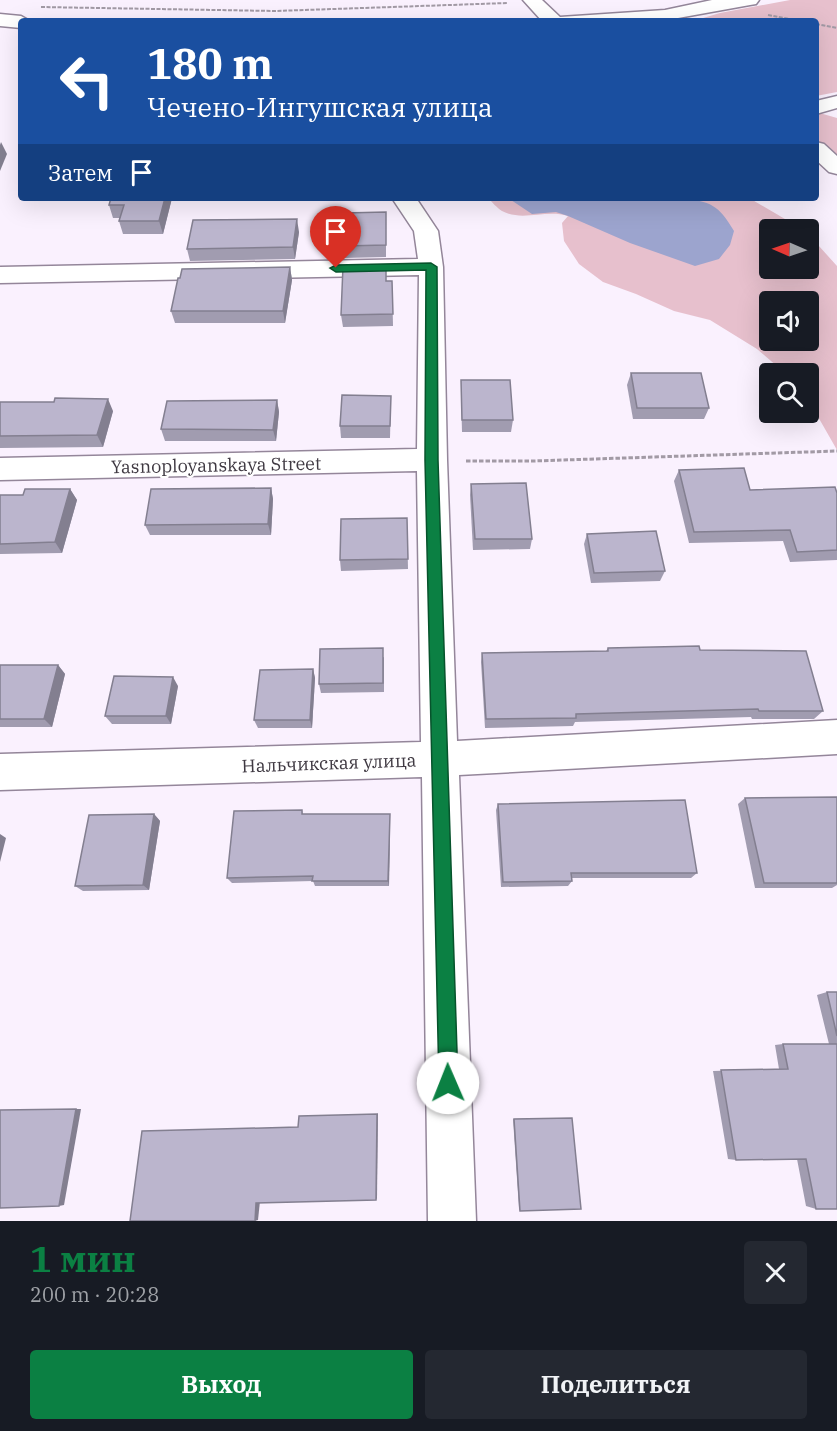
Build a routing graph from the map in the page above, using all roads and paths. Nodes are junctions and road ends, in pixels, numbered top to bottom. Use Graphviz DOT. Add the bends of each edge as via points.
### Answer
graph roads {
  1 [pos="532,0"];
  2 [pos="750,0"];
  3 [pos="511,3"];
  4 [pos="690,4"];
  5 [pos="33,6"];
  6 [pos="550,18"];
  7 [pos="669,18"];
  8 [pos="0,20"];
  9 [pos="18,22"];
  10 [pos="819,25"];
  11 [pos="837,28"];
  12 [pos="837,102"];
  13 [pos="819,107"];
  14 [pos="819,152"];
  15 [pos="837,167"];
  16 [pos="406,201"];
  17 [pos="431,267"];
  18 [pos="0,275"];
  19 [pos="837,451"];
  20 [pos="432,460"];
  21 [pos="0,469"];
  22 [pos="837,737"];
  23 [pos="441,759"];
  24 [pos="0,772"];
  25 [pos="452,1221"];
  1 -- 6 [label="street"];
  2 -- 4 [label="street"];
  3 -- 5 [label="path" via="275,11"];
  4 -- 7 [label="street"];
  8 -- 9 [label="street"];
  10 -- 11 [label="path"];
  12 -- 13 [label="street"];
  14 -- 15 [label="street"];
  16 -- 17 [label="street" via="426,231"];
  17 -- 18 [label="street"];
  17 -- 20 [label="street"];
  19 -- 20 [label="path" via="533,461"];
  20 -- 21 [label="street, Yasnoployanskaya Street"];
  20 -- 23 [label="street"];
  22 -- 23 [label="street, Нальчикская улица"];
  23 -- 24 [label="street, Нальчикская улица"];
  23 -- 25 [label="street"];
}
